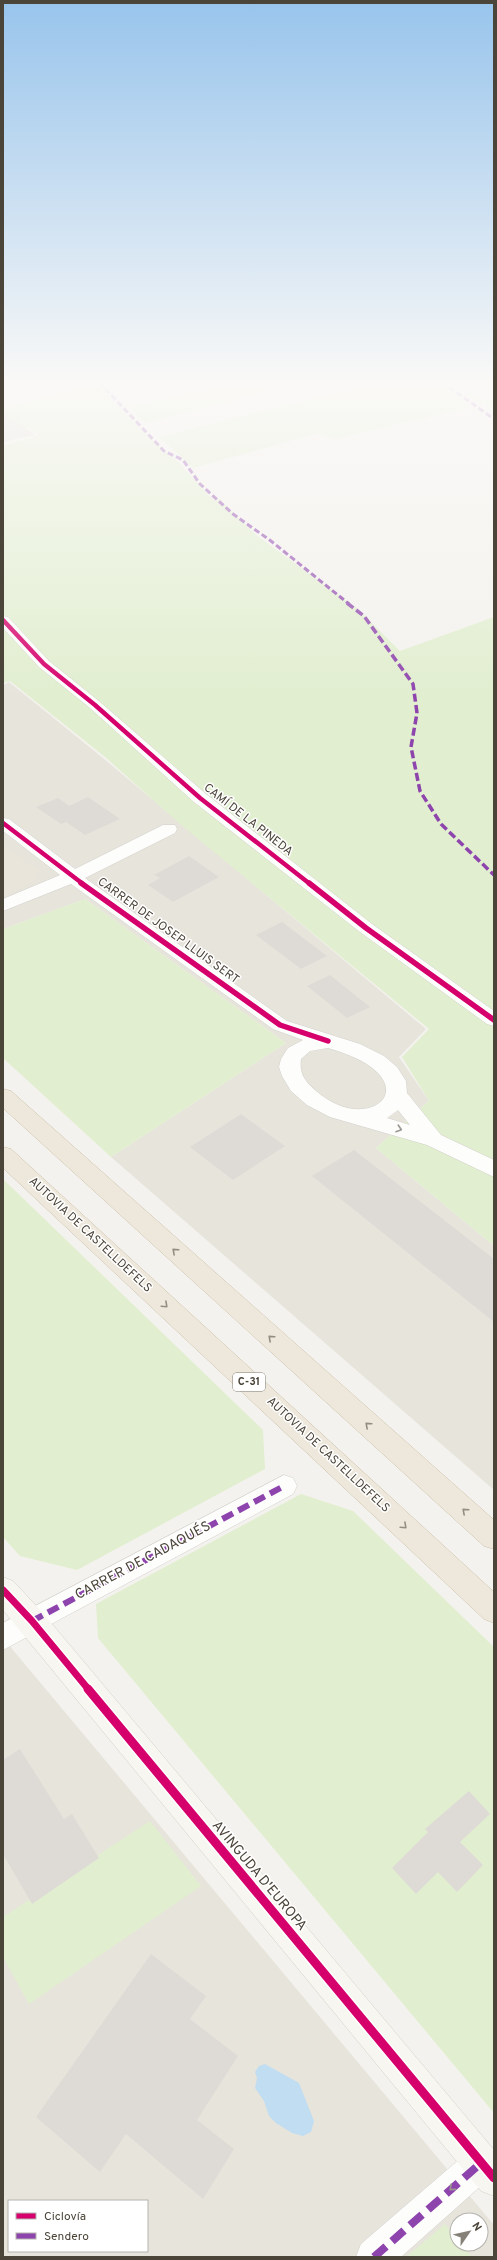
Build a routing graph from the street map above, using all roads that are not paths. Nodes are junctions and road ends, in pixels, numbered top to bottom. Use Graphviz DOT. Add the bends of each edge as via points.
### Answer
graph roads {
  1 [pos="3,620"];
  2 [pos="3,823"];
  3 [pos="169,829"];
  4 [pos="73,876"];
  5 [pos="3,906"];
  6 [pos="257,1009"];
  7 [pos="494,1020"];
  8 [pos="328,1041"];
  9 [pos="291,1060"];
  10 [pos="3,1096"];
  11 [pos="398,1096"];
  12 [pos="364,1118"];
  13 [pos="434,1140"];
  14 [pos="3,1155"];
  15 [pos="494,1169"];
  16 [pos="284,1486"];
  17 [pos="494,1537"];
  18 [pos="3,1590"];
  19 [pos="494,1610"];
  20 [pos="32,1621"];
  21 [pos="3,1637"];
  22 [pos="488,2170"];
  23 [pos="374,2257"];
  1 -- 7 [label="street, CAMÍ DE LA PINEDA" via="44,664 95,705 200,798 366,928"];
  2 -- 4 [label="street, CARRER DE JOSEP LLUIS SERT"];
  3 -- 4 [label="street"];
  4 -- 5 [label="street"];
  4 -- 6 [label="street, CARRER DE JOSEP LLUIS SERT"];
  6 -- 8 [label="street, CARRER DE JOSEP LLUIS SERT" via="287,1029"];
  6 -- 9 [label="street, CARRER DE JOSEP LLUIS SERT"];
  8 -- 9 [label="street, CARRER DE JOSEP LLUIS SERT" via="301,1046 294,1052"];
  8 -- 11 [label="street, CARRER DE JOSEP LLUIS SERT" via="362,1052 380,1062 391,1072 397,1084"];
  9 -- 12 [label="street, CARRER DE JOSEP LLUIS SERT" via="290,1071 295,1082 308,1096 340,1113"];
  17 -- 10 [label="highway, one-way"];
  11 -- 12 [label="street" via="393,1105"];
  11 -- 13 [label="street, CARRER DE JOSEP LLUIS SERT"];
  12 -- 13 [label="street, CARRER DE JOSEP LLUIS SERT, one-way"];
  13 -- 15 [label="street, CARRER DE JOSEP LLUIS SERT"];
  14 -- 19 [label="highway, AUTOVIA DE CASTELLDEFELS / C-31, one-way"];
  16 -- 20 [label="street, CARRER DE CADAQUÉS"];
  18 -- 20 [label="street, AVINGUDA D'EUROPA"];
  20 -- 21 [label="street, CARRER DE CADAQUÉS"];
  20 -- 22 [label="street, AVINGUDA D'EUROPA"];
  22 -- 23 [label="street, one-way"];
}
